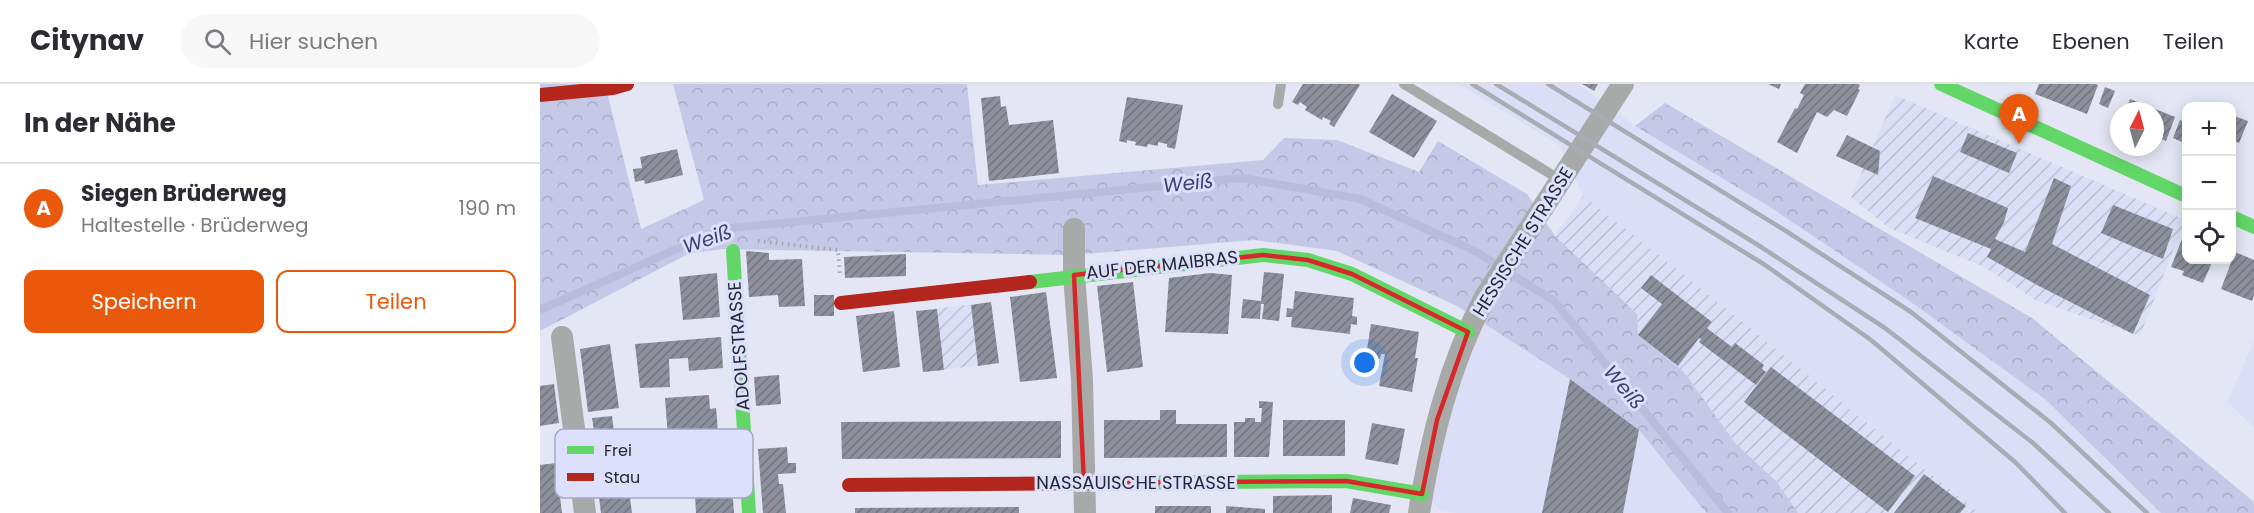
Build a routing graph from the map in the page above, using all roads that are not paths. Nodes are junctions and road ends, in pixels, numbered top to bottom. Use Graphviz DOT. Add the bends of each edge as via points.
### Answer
graph roads {
  1 [pos="627,84"];
  2 [pos="1281,84"];
  3 [pos="1404,84"];
  4 [pos="1623,84"];
  5 [pos="1941,84"];
  6 [pos="540,95"];
  7 [pos="1278,104"];
  8 [pos="1562,181"];
  9 [pos="2182,194"];
  10 [pos="2236,219"];
  11 [pos="2254,227"];
  12 [pos="1074,230"];
  13 [pos="733,251"];
  14 [pos="1074,275"];
  15 [pos="841,303"];
  16 [pos="1468,332"];
  17 [pos="562,338"];
  18 [pos="574,429"];
  19 [pos="744,429"];
  20 [pos="1084,483"];
  21 [pos="849,485"];
  22 [pos="583,498"];
  23 [pos="748,498"];
  24 [pos="1421,503"];
  25 [pos="585,513"];
  26 [pos="749,513"];
  27 [pos="1085,513"];
  1 -- 6 [label="street"];
  2 -- 7 [label="lane"];
  3 -- 8 [label="lane"];
  4 -- 8 [label="street, HESSISCHE STRASSE"];
  5 -- 9 [label="street"];
  8 -- 16 [label="street, HESSISCHE STRASSE" via="1485,297"];
  10 -- 11 [label="street"];
  12 -- 14 [label="street"];
  13 -- 19 [label="street, ADOLFSTRASSE"];
  14 -- 15 [label="street, AUF DER MAIBRAS"];
  14 -- 16 [label="street, AUF DER MAIBRAS" via="1263,255 1308,260 1352,274"];
  14 -- 20 [label="street"];
  16 -- 24 [label="street, HESSISCHE STRASSE" via="1437,420"];
  17 -- 18 [label="street"];
  20 -- 21 [label="street, NASSAUISCHE STRASSE"];
  20 -- 24 [label="street, NASSAUISCHE STRASSE" via="1346,481"];
  20 -- 27 [label="street"];
  22 -- 25 [label="street"];
  23 -- 26 [label="street, ADOLFSTRASSE"];
}
